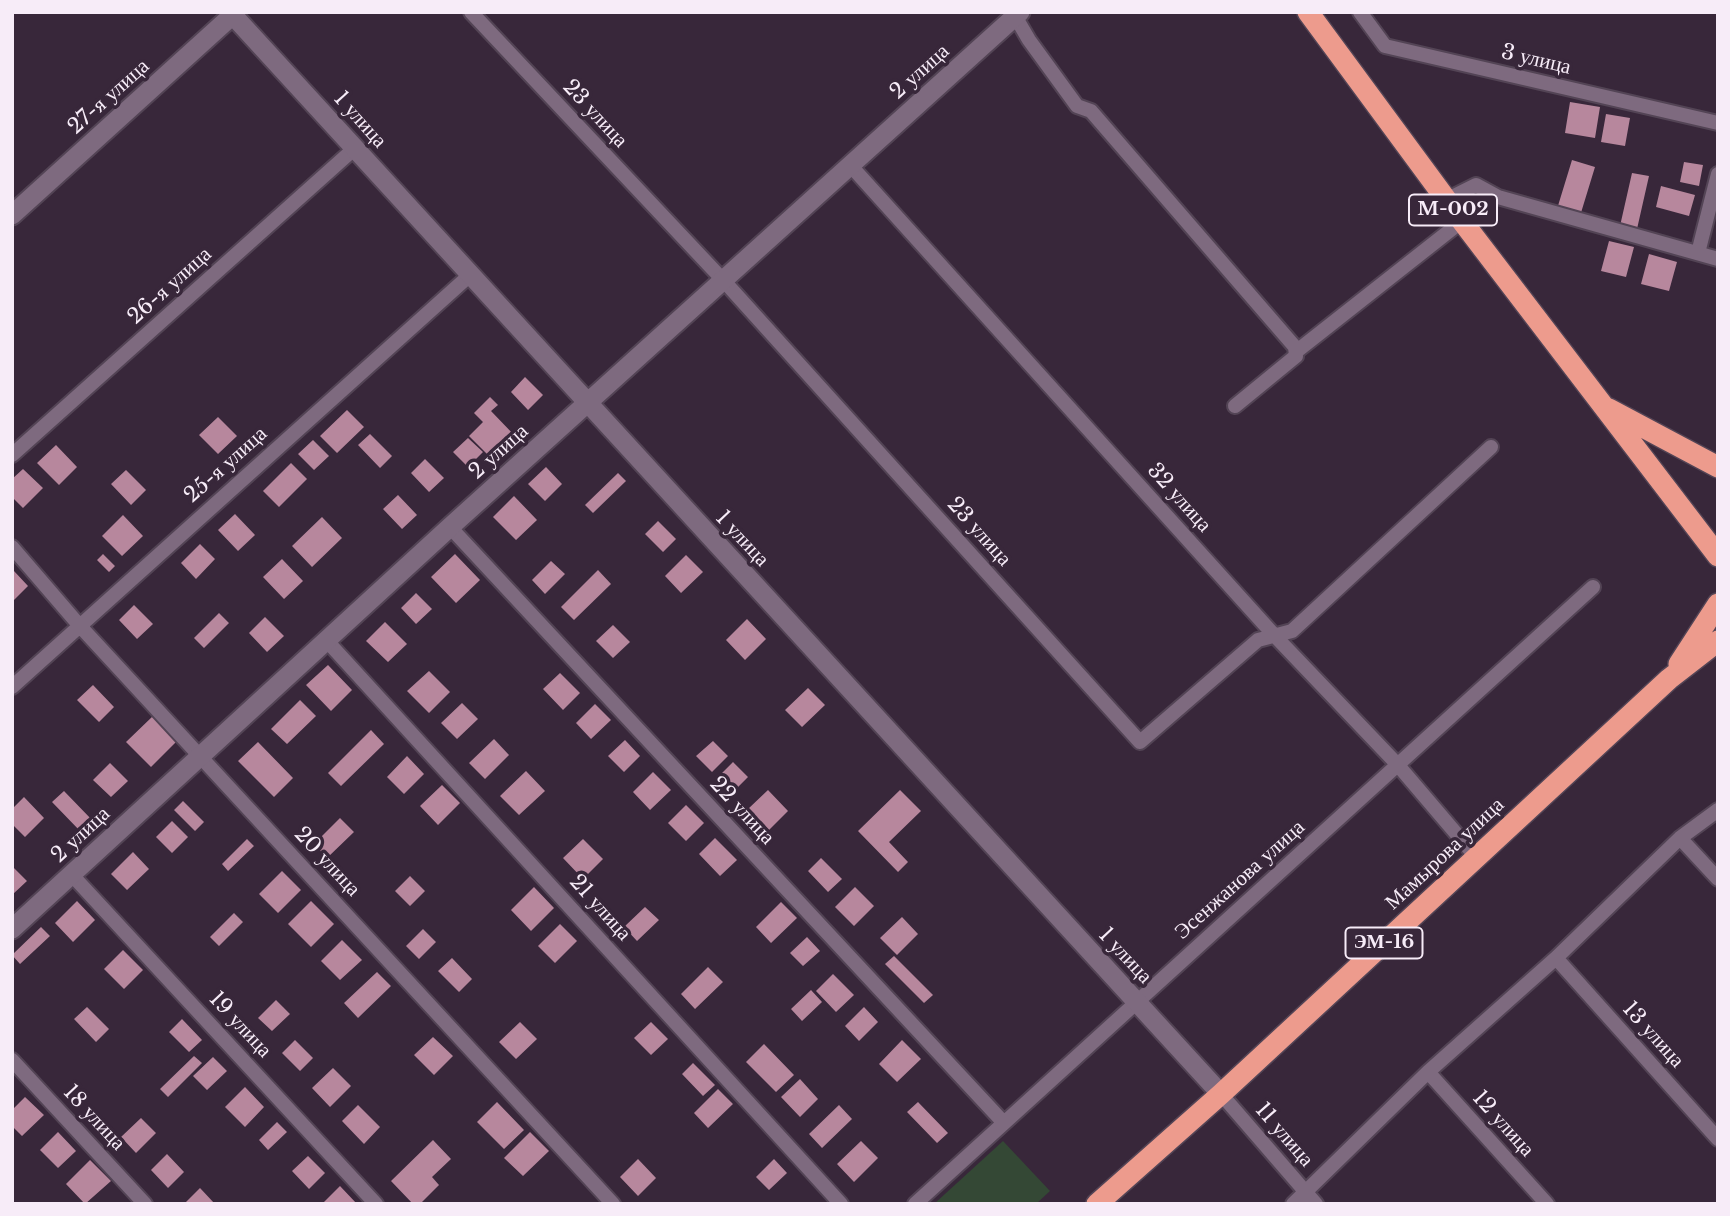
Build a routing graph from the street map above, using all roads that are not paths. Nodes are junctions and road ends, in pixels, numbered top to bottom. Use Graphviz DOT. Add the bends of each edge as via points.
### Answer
graph roads {
  1 [pos="471,12"];
  2 [pos="1360,12"];
  3 [pos="233,13"];
  4 [pos="1311,13"];
  5 [pos="1018,14"];
  6 [pos="1718,123"];
  7 [pos="355,148"];
  8 [pos="851,166"];
  9 [pos="1718,174"];
  10 [pos="1446,200"];
  11 [pos="12,215"];
  12 [pos="1462,221"];
  13 [pos="1698,253"];
  14 [pos="1718,259"];
  15 [pos="470,275"];
  16 [pos="724,281"];
  17 [pos="1297,351"];
  18 [pos="587,404"];
  19 [pos="1602,405"];
  20 [pos="1235,406"];
  21 [pos="1491,447"];
  22 [pos="12,455"];
  23 [pos="1718,467"];
  24 [pos="450,527"];
  25 [pos="12,547"];
  26 [pos="1718,556"];
  27 [pos="1593,587"];
  28 [pos="1718,604"];
  29 [pos="79,625"];
  30 [pos="1274,635"];
  31 [pos="327,641"];
  32 [pos="1718,641"];
  33 [pos="1670,679"];
  34 [pos="12,687"];
  35 [pos="200,755"];
  36 [pos="1397,764"];
  37 [pos="1718,810"];
  38 [pos="1680,838"];
  39 [pos="1476,858"];
  40 [pos="72,875"];
  41 [pos="1718,879"];
  42 [pos="12,929"];
  43 [pos="1556,958"];
  44 [pos="1136,1002"];
  45 [pos="12,1060"];
  46 [pos="1428,1073"];
  47 [pos="1221,1094"];
  48 [pos="1004,1123"];
  49 [pos="1718,1139"];
  50 [pos="1306,1192"];
  51 [pos="145,1204"];
  52 [pos="376,1204"];
  53 [pos="613,1204"];
  54 [pos="841,1204"];
  55 [pos="915,1204"];
  56 [pos="1097,1204"];
  57 [pos="1293,1204"];
  58 [pos="1316,1204"];
  59 [pos="1547,1204"];
  1 -- 16 [label="street, 23 улица"];
  2 -- 6 [label="street, 3 улица" via="1385,46"];
  3 -- 7 [label="street, 1 улица"];
  3 -- 11 [label="street, 27-я улица"];
  4 -- 10 [label="highway, M-002"];
  5 -- 8 [label="street, 2 улица"];
  5 -- 17 [label="street" via="1029,40 1077,106 1091,111"];
  7 -- 15 [label="street, 1 улица"];
  7 -- 22 [label="street, 26-я улица"];
  8 -- 16 [label="street, 2 улица"];
  8 -- 30 [label="street, 32 улица"];
  9 -- 13 [label="street"];
  10 -- 12 [label="highway, M-002"];
  10 -- 13 [label="street" via="1476,185 1497,197"];
  12 -- 17 [label="street"];
  12 -- 19 [label="highway, M-002"];
  13 -- 14 [label="street"];
  15 -- 18 [label="street, 1 улица"];
  15 -- 29 [label="street, 25-я улица"];
  16 -- 18 [label="street, 2 улица"];
  16 -- 30 [label="street, 23 улица" via="1140,742 1258,640"];
  17 -- 20 [label="street"];
  18 -- 24 [label="street, 2 улица"];
  18 -- 44 [label="street, 1 улица"];
  19 -- 23 [label="highway, M-002"];
  19 -- 26 [label="highway, M-002"];
  21 -- 30 [label="street, 23 улица" via="1292,631"];
  24 -- 31 [label="street, 2 улица"];
  24 -- 48 [label="street, 22 улица"];
  25 -- 29 [label="street, 20 улица"];
  27 -- 36 [label="street, Эсенжанова улица"];
  28 -- 33 [label="highway, ЭМ-16"];
  29 -- 34 [label="street, 25-я улица"];
  29 -- 35 [label="street, 20 улица"];
  30 -- 36 [label="street, 32 улица"];
  31 -- 35 [label="street, 2 улица"];
  31 -- 54 [label="street, 21 улица"];
  32 -- 33 [label="highway, ЭМ-16"];
  33 -- 39 [label="highway, Мамырова улица / ЭМ-16"];
  35 -- 40 [label="street, 2 улица"];
  35 -- 53 [label="street, 20 улица"];
  36 -- 39 [label="street, 32 улица"];
  36 -- 44 [label="street, Эсенжанова улица"];
  37 -- 38 [label="street"];
  38 -- 41 [label="street"];
  38 -- 43 [label="street"];
  39 -- 47 [label="highway, Мамырова улица / ЭМ-16"];
  40 -- 42 [label="street, 2 улица"];
  40 -- 52 [label="street, 19 улица"];
  43 -- 46 [label="street"];
  43 -- 49 [label="street, 13 улица"];
  44 -- 47 [label="street, 1 улица"];
  44 -- 48 [label="street, Эсенжанова улица"];
  45 -- 51 [label="street, 18 улица"];
  46 -- 50 [label="street"];
  46 -- 59 [label="street, 12 улица"];
  47 -- 50 [label="street, 11 улица"];
  47 -- 56 [label="highway, Мамырова улица / ЭМ-16"];
  48 -- 55 [label="street, Эсенжанова улица"];
  50 -- 57 [label="street"];
  50 -- 58 [label="street, 11 улица"];
}
